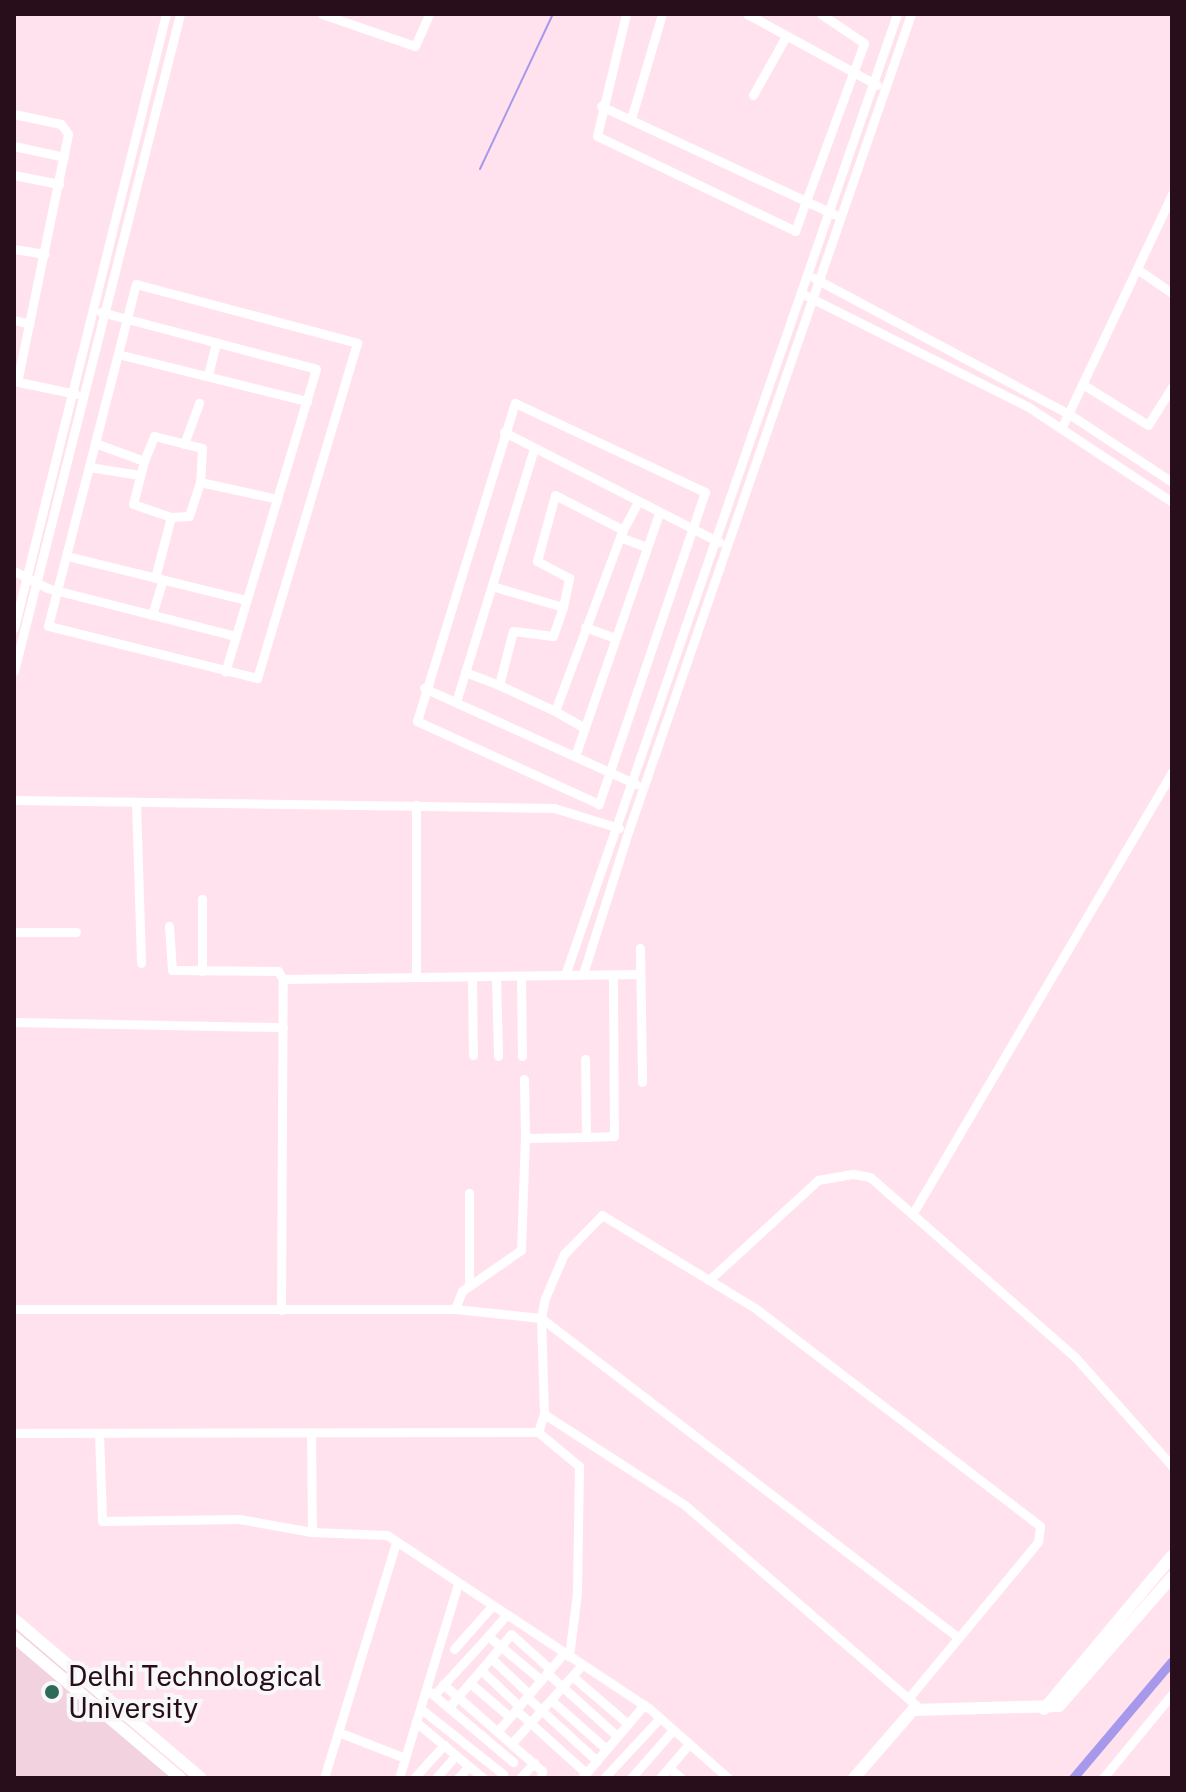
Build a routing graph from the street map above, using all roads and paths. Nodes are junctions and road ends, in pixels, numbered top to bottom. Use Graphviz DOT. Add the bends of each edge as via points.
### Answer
graph roads {
  1 [pos="166,14"];
  2 [pos="180,14"];
  3 [pos="322,14"];
  4 [pos="429,14"];
  5 [pos="626,14"];
  6 [pos="662,14"];
  7 [pos="747,14"];
  8 [pos="821,14"];
  9 [pos="897,14"];
  10 [pos="911,14"];
  11 [pos="785,38"];
  12 [pos="854,74"];
  13 [pos="872,84"];
  14 [pos="885,88"];
  15 [pos="753,95"];
  16 [pos="601,106"];
  17 [pos="14,114"];
  18 [pos="631,119"];
  19 [pos="14,146"];
  20 [pos="64,157"];
  21 [pos="15,178"];
  22 [pos="59,184"];
  23 [pos="1171,198"];
  24 [pos="808,201"];
  25 [pos="830,212"];
  26 [pos="841,217"];
  27 [pos="14,249"];
  28 [pos="45,254"];
  29 [pos="1137,269"];
  30 [pos="807,275"];
  31 [pos="820,280"];
  32 [pos="801,293"];
  33 [pos="1172,293"];
  34 [pos="813,298"];
  35 [pos="94,310"];
  36 [pos="105,312"];
  37 [pos="127,318"];
  38 [pos="14,320"];
  39 [pos="30,324"];
  40 [pos="216,342"];
  41 [pos="118,354"];
  42 [pos="208,375"];
  43 [pos="16,382"];
  44 [pos="1084,385"];
  45 [pos="1172,387"];
  46 [pos="78,394"];
  47 [pos="307,401"];
  48 [pos="199,403"];
  49 [pos="1069,414"];
  50 [pos="1062,427"];
  51 [pos="504,432"];
  52 [pos="95,443"];
  53 [pos="184,444"];
  54 [pos="534,448"];
  55 [pos="144,461"];
  56 [pos="89,467"];
  57 [pos="139,475"];
  58 [pos="200,482"];
  59 [pos="1172,482"];
  60 [pos="277,499"];
  61 [pos="638,502"];
  62 [pos="1172,502"];
  63 [pos="659,513"];
  64 [pos="171,517"];
  65 [pos="695,531"];
  66 [pos="621,533"];
  67 [pos="715,540"];
  68 [pos="727,546"];
  69 [pos="646,547"];
  70 [pos="67,556"];
  71 [pos="14,571"];
  72 [pos="32,578"];
  73 [pos="159,579"];
  74 [pos="492,586"];
  75 [pos="58,590"];
  76 [pos="246,600"];
  77 [pos="563,607"];
  78 [pos="152,615"];
  79 [pos="585,627"];
  80 [pos="14,628"];
  81 [pos="236,636"];
  82 [pos="615,638"];
  83 [pos="14,671"];
  84 [pos="225,672"];
  85 [pos="465,672"];
  86 [pos="499,685"];
  87 [pos="424,688"];
  88 [pos="456,702"];
  89 [pos="555,711"];
  90 [pos="585,728"];
  91 [pos="575,756"];
  92 [pos="611,772"];
  93 [pos="1172,772"];
  94 [pos="632,781"];
  95 [pos="644,788"];
  96 [pos="14,800"];
  97 [pos="136,802"];
  98 [pos="416,805"];
  99 [pos="615,827"];
  100 [pos="628,832"];
  101 [pos="202,899"];
  102 [pos="169,926"];
  103 [pos="14,932"];
  104 [pos="76,932"];
  105 [pos="640,948"];
  106 [pos="141,963"];
  107 [pos="202,971"];
  108 [pos="583,974"];
  109 [pos="640,974"];
  110 [pos="565,975"];
  111 [pos="613,975"];
  112 [pos="521,976"];
  113 [pos="416,977"];
  114 [pos="472,977"];
  115 [pos="496,977"];
  116 [pos="283,979"];
  117 [pos="14,1022"];
  118 [pos="283,1027"];
  119 [pos="473,1055"];
  120 [pos="498,1056"];
  121 [pos="522,1056"];
  122 [pos="585,1059"];
  123 [pos="524,1079"];
  124 [pos="642,1082"];
  125 [pos="586,1137"];
  126 [pos="525,1138"];
  127 [pos="469,1193"];
  128 [pos="913,1213"];
  129 [pos="709,1280"];
  130 [pos="469,1286"];
  131 [pos="457,1303"];
  132 [pos="14,1309"];
  133 [pos="281,1310"];
  134 [pos="541,1318"];
  135 [pos="544,1414"];
  136 [pos="538,1432"];
  137 [pos="14,1433"];
  138 [pos="99,1433"];
  139 [pos="311,1433"];
  140 [pos="1172,1466"];
  141 [pos="312,1532"];
  142 [pos="396,1543"];
  143 [pos="1172,1556"];
  144 [pos="1172,1577"];
  145 [pos="458,1584"];
  146 [pos="492,1606"];
  147 [pos="506,1615"];
  148 [pos="14,1619"];
  149 [pos="520,1624"];
  150 [pos="511,1634"];
  151 [pos="488,1636"];
  152 [pos="14,1637"];
  153 [pos="959,1638"];
  154 [pos="500,1645"];
  155 [pos="454,1649"];
  156 [pos="567,1655"];
  157 [pos="491,1658"];
  158 [pos="582,1665"];
  159 [pos="481,1670"];
  160 [pos="546,1674"];
  161 [pos="572,1676"];
  162 [pos="470,1683"];
  163 [pos="443,1684"];
  164 [pos="562,1687"];
  165 [pos="430,1692"];
  166 [pos="1172,1694"];
  167 [pos="459,1696"];
  168 [pos="528,1696"];
  169 [pos="910,1696"];
  170 [pos="551,1700"];
  171 [pos="644,1705"];
  172 [pos="449,1707"];
  173 [pos="919,1708"];
  174 [pos="421,1709"];
  175 [pos="1044,1709"];
  176 [pos="542,1710"];
  177 [pos="515,1711"];
  178 [pos="660,1718"];
  179 [pos="416,1722"];
  180 [pos="530,1723"];
  181 [pos="628,1724"];
  182 [pos="673,1730"];
  183 [pos="498,1731"];
  184 [pos="338,1732"];
  185 [pos="617,1736"];
  186 [pos="512,1743"];
  187 [pos="689,1744"];
  188 [pos="444,1745"];
  189 [pos="606,1749"];
  190 [pos="522,1752"];
  191 [pos="456,1755"];
  192 [pos="405,1758"];
  193 [pos="597,1761"];
  194 [pos="513,1762"];
  195 [pos="534,1763"];
  196 [pos="469,1766"];
  197 [pos="669,1768"];
  198 [pos="501,1776"];
  199 [pos="584,1776"];
  200 [pos="399,1777"];
  201 [pos="481,1777"];
  202 [pos="180,1778"];
  203 [pos="201,1778"];
  204 [pos="324,1778"];
  205 [pos="414,1778"];
  206 [pos="436,1778"];
  207 [pos="458,1778"];
  208 [pos="520,1778"];
  209 [pos="541,1778"];
  210 [pos="604,1778"];
  211 [pos="631,1778"];
  212 [pos="660,1778"];
  213 [pos="681,1778"];
  214 [pos="728,1778"];
  215 [pos="854,1778"];
  216 [pos="1103,1778"];
  1 -- 35 [label="street"];
  2 -- 36 [label="street"];
  3 -- 4 [label="street" via="415,46"];
  5 -- 16 [label="street"];
  6 -- 18 [label="street"];
  7 -- 11 [label="street"];
  8 -- 12 [label="street" via="863,39"];
  9 -- 13 [label="street"];
  10 -- 14 [label="street"];
  11 -- 12 [label="street"];
  11 -- 15 [label="street"];
  12 -- 13 [label="street"];
  12 -- 24 [label="street"];
  13 -- 14 [label="street"];
  13 -- 25 [label="street"];
  14 -- 26 [label="street"];
  16 -- 18 [label="street"];
  16 -- 24 [label="street" via="599,139 794,231"];
  17 -- 20 [label="street" via="61,124 68,134"];
  18 -- 24 [label="street"];
  19 -- 20 [label="street"];
  20 -- 22 [label="street"];
  21 -- 22 [label="street"];
  22 -- 28 [label="street"];
  23 -- 29 [label="street"];
  24 -- 25 [label="street"];
  25 -- 26 [label="street"];
  25 -- 30 [label="street"];
  26 -- 31 [label="street"];
  27 -- 28 [label="street"];
  28 -- 39 [label="street"];
  29 -- 33 [label="street"];
  29 -- 44 [label="street"];
  30 -- 31 [label="street"];
  30 -- 32 [label="street"];
  31 -- 34 [label="street"];
  31 -- 49 [label="street"];
  32 -- 34 [label="street"];
  32 -- 67 [label="street"];
  34 -- 50 [label="street"];
  34 -- 68 [label="street"];
  35 -- 36 [label="street"];
  35 -- 46 [label="street"];
  36 -- 37 [label="street"];
  36 -- 46 [label="street"];
  37 -- 40 [label="street"];
  37 -- 41 [label="street"];
  37 -- 84 [label="street" via="137,283 357,343 259,675 253,679"];
  38 -- 39 [label="street"];
  39 -- 43 [label="street"];
  40 -- 42 [label="street"];
  40 -- 47 [label="street" via="315,368"];
  41 -- 42 [label="street"];
  41 -- 52 [label="street"];
  42 -- 47 [label="street"];
  43 -- 46 [label="street"];
  44 -- 45 [label="street" via="1148,425"];
  44 -- 49 [label="street"];
  46 -- 72 [label="street"];
  47 -- 60 [label="street"];
  48 -- 53 [label="street"];
  49 -- 50 [label="street"];
  49 -- 59 [label="street"];
  50 -- 62 [label="street"];
  51 -- 54 [label="street"];
  51 -- 65 [label="street" via="518,402 703,489"];
  51 -- 87 [label="street"];
  52 -- 55 [label="street"];
  52 -- 56 [label="street"];
  53 -- 55 [label="street" via="154,436"];
  53 -- 58 [label="street" via="203,450"];
  54 -- 61 [label="street"];
  54 -- 74 [label="street"];
  55 -- 57 [label="street"];
  56 -- 57 [label="street"];
  56 -- 70 [label="street"];
  57 -- 64 [label="street" via="135,507"];
  58 -- 60 [label="street"];
  58 -- 64 [label="street" via="189,516"];
  60 -- 76 [label="street"];
  61 -- 63 [label="street"];
  61 -- 66 [label="street"];
  63 -- 65 [label="street"];
  63 -- 69 [label="street"];
  64 -- 73 [label="street"];
  65 -- 67 [label="street"];
  65 -- 92 [label="street"];
  66 -- 69 [label="street"];
  66 -- 77 [label="street" via="555,495 537,561 569,578"];
  66 -- 79 [label="street"];
  67 -- 68 [label="street"];
  67 -- 94 [label="street"];
  68 -- 95 [label="street"];
  69 -- 82 [label="street"];
  70 -- 73 [label="street"];
  70 -- 75 [label="street"];
  71 -- 72 [label="street"];
  72 -- 75 [label="street"];
  72 -- 80 [label="street"];
  72 -- 83 [label="street"];
  73 -- 76 [label="street"];
  73 -- 78 [label="street"];
  74 -- 77 [label="street"];
  74 -- 85 [label="street"];
  75 -- 78 [label="street"];
  75 -- 84 [label="street" via="48,626"];
  76 -- 81 [label="street"];
  77 -- 86 [label="street" via="553,636 513,631"];
  78 -- 81 [label="street"];
  79 -- 82 [label="street"];
  79 -- 89 [label="street"];
  81 -- 84 [label="street"];
  82 -- 90 [label="street"];
  85 -- 86 [label="street"];
  85 -- 88 [label="street"];
  86 -- 89 [label="street"];
  87 -- 88 [label="street"];
  87 -- 92 [label="street" via="417,721 421,727 596,804"];
  88 -- 91 [label="street"];
  89 -- 90 [label="street"];
  90 -- 91 [label="street"];
  91 -- 92 [label="street"];
  92 -- 94 [label="street"];
  93 -- 128 [label="street"];
  94 -- 95 [label="street"];
  94 -- 99 [label="street"];
  95 -- 100 [label="street"];
  96 -- 97 [label="street"];
  97 -- 98 [label="street"];
  97 -- 106 [label="street"];
  98 -- 99 [label="street" via="554,808"];
  98 -- 113 [label="street"];
  99 -- 100 [label="street"];
  99 -- 110 [label="street"];
  100 -- 108 [label="street"];
  101 -- 107 [label="street"];
  102 -- 107 [label="street" via="170,968"];
  103 -- 104 [label="street"];
  105 -- 109 [label="street"];
  107 -- 116 [label="street" via="278,971"];
  108 -- 110 [label="street"];
  108 -- 111 [label="street"];
  109 -- 111 [label="street"];
  109 -- 124 [label="street"];
  110 -- 112 [label="street"];
  111 -- 125 [label="street" via="614,1136"];
  112 -- 115 [label="street"];
  112 -- 121 [label="street"];
  113 -- 114 [label="street"];
  113 -- 116 [label="street"];
  114 -- 115 [label="street"];
  114 -- 119 [label="street"];
  115 -- 120 [label="street"];
  116 -- 118 [label="street"];
  117 -- 118 [label="street"];
  118 -- 133 [label="street"];
  122 -- 125 [label="street"];
  123 -- 126 [label="street"];
  125 -- 126 [label="street"];
  126 -- 130 [label="street" via="521,1250"];
  127 -- 130 [label="street"];
  128 -- 129 [label="street" via="870,1177 822,1178"];
  128 -- 140 [label="street" via="1075,1357"];
  129 -- 134 [label="street" via="599,1215 564,1254"];
  129 -- 153 [label="street" via="784,1329 1040,1526 1038,1542"];
  130 -- 131 [label="street"];
  131 -- 133 [label="street"];
  131 -- 134 [label="street"];
  132 -- 133 [label="street"];
  134 -- 135 [label="street"];
  134 -- 153 [label="street"];
  135 -- 136 [label="street"];
  135 -- 169 [label="street" via="686,1506"];
  136 -- 139 [label="street"];
  136 -- 156 [label="street" via="579,1466 577,1593"];
  137 -- 138 [label="street"];
  138 -- 139 [label="street"];
  138 -- 141 [label="street" via="102,1521 239,1519"];
  139 -- 141 [label="street"];
  141 -- 142 [label="street" via="384,1534"];
  142 -- 145 [label="street"];
  142 -- 184 [label="street"];
  143 -- 175 [label="street"];
  144 -- 175 [label="street" via="1064,1703"];
  145 -- 146 [label="street"];
  145 -- 165 [label="street"];
  146 -- 147 [label="street"];
  146 -- 155 [label="street"];
  147 -- 149 [label="street"];
  147 -- 151 [label="street"];
  148 -- 203 [label="street"];
  149 -- 150 [label="street"];
  149 -- 156 [label="street"];
  150 -- 154 [label="street"];
  150 -- 160 [label="street"];
  151 -- 154 [label="street"];
  151 -- 163 [label="street"];
  152 -- 202 [label="street"];
  153 -- 169 [label="street"];
  154 -- 157 [label="street"];
  154 -- 160 [label="street"];
  156 -- 158 [label="street"];
  156 -- 160 [label="street"];
  157 -- 159 [label="street"];
  157 -- 168 [label="street"];
  158 -- 161 [label="street"];
  158 -- 171 [label="street"];
  159 -- 162 [label="street"];
  159 -- 177 [label="street"];
  160 -- 164 [label="street"];
  160 -- 168 [label="street"];
  161 -- 164 [label="street"];
  161 -- 181 [label="street"];
  162 -- 167 [label="street"];
  162 -- 177 [label="street"];
  163 -- 165 [label="street"];
  163 -- 167 [label="street"];
  164 -- 170 [label="street"];
  164 -- 185 [label="street"];
  165 -- 172 [label="street"];
  165 -- 174 [label="street"];
  166 -- 216 [label="street"];
  167 -- 172 [label="street"];
  167 -- 183 [label="street"];
  168 -- 176 [label="street"];
  168 -- 177 [label="street"];
  169 -- 173 [label="street"];
  170 -- 176 [label="street"];
  170 -- 189 [label="street"];
  171 -- 178 [label="street"];
  171 -- 181 [label="street"];
  172 -- 194 [label="street"];
  173 -- 175 [label="street"];
  173 -- 215 [label="street" via="908,1712"];
  174 -- 179 [label="street"];
  174 -- 198 [label="street"];
  176 -- 180 [label="street"];
  176 -- 193 [label="street"];
  177 -- 180 [label="street"];
  177 -- 183 [label="street"];
  178 -- 182 [label="street"];
  178 -- 210 [label="street"];
  179 -- 188 [label="street"];
  179 -- 192 [label="street"];
  180 -- 186 [label="street"];
  180 -- 199 [label="street"];
  181 -- 185 [label="street"];
  182 -- 187 [label="street"];
  182 -- 211 [label="street"];
  183 -- 186 [label="street"];
  184 -- 192 [label="street"];
  184 -- 204 [label="street"];
  185 -- 189 [label="street"];
  186 -- 190 [label="street"];
  187 -- 197 [label="street"];
  187 -- 214 [label="street"];
  188 -- 191 [label="street"];
  188 -- 205 [label="street"];
  189 -- 193 [label="street"];
  190 -- 194 [label="street"];
  190 -- 195 [label="street"];
  191 -- 196 [label="street"];
  191 -- 206 [label="street"];
  192 -- 200 [label="street"];
  193 -- 199 [label="street"];
  194 -- 198 [label="street"];
  195 -- 208 [label="street"];
  195 -- 209 [label="street"];
  196 -- 201 [label="street"];
  196 -- 207 [label="street"];
  197 -- 212 [label="street"];
  197 -- 213 [label="street"];
  200 -- 205 [label="street"];
}
